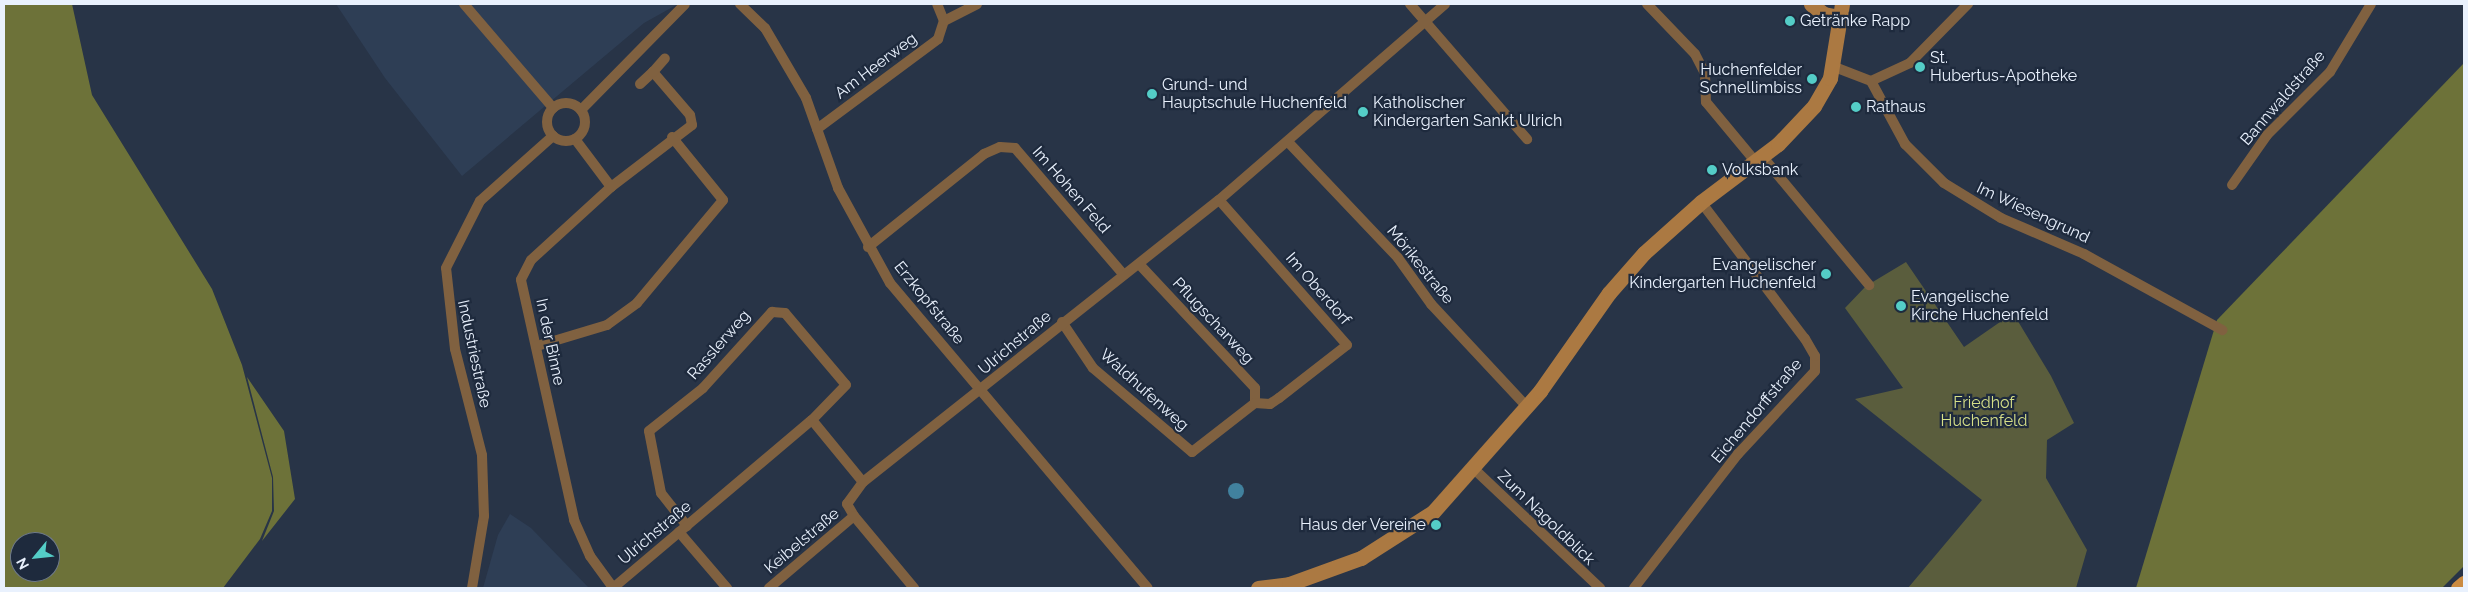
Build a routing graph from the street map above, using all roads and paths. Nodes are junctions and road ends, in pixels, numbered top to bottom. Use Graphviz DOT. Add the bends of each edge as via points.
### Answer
graph roads {
  1 [pos="464,4"];
  2 [pos="685,4"];
  3 [pos="740,4"];
  4 [pos="937,4"];
  5 [pos="977,4"];
  6 [pos="1410,4"];
  7 [pos="1445,4"];
  8 [pos="1647,4"];
  9 [pos="1811,4"];
  10 [pos="1968,4"];
  11 [pos="2371,4"];
  12 [pos="1840,10"];
  13 [pos="944,21"];
  14 [pos="1425,21"];
  15 [pos="665,58"];
  16 [pos="1832,66"];
  17 [pos="653,72"];
  18 [pos="1871,81"];
  19 [pos="640,84"];
  20 [pos="553,108"];
  21 [pos="581,110"];
  22 [pos="818,129"];
  23 [pos="553,136"];
  24 [pos="672,137"];
  25 [pos="575,139"];
  26 [pos="1527,139"];
  27 [pos="1289,143"];
  28 [pos="1759,159"];
  29 [pos="2232,185"];
  30 [pos="611,187"];
  31 [pos="1219,200"];
  32 [pos="1701,202"];
  33 [pos="868,247"];
  34 [pos="1139,264"];
  35 [pos="1124,275"];
  36 [pos="1869,285"];
  37 [pos="1062,322"];
  38 [pos="2222,330"];
  39 [pos="537,346"];
  40 [pos="982,390"];
  41 [pos="1255,403"];
  42 [pos="1526,406"];
  43 [pos="812,420"];
  44 [pos="1192,452"];
  45 [pos="1473,468"];
  46 [pos="863,482"];
  47 [pos="854,516"];
  48 [pos="683,529"];
  49 [pos="2464,583"];
  50 [pos="472,588"];
  51 [pos="613,588"];
  52 [pos="726,588"];
  53 [pos="769,588"];
  54 [pos="914,588"];
  55 [pos="1148,588"];
  56 [pos="1258,588"];
  57 [pos="1600,588"];
  58 [pos="1634,588"];
  59 [pos="2458,588"];
  1 -- 20 [label="street"];
  2 -- 21 [label="street"];
  3 -- 22 [label="street, Erzkopfstraße" via="765,28 806,98"];
  4 -- 13 [label="street"];
  5 -- 13 [label="street"];
  6 -- 14 [label="street"];
  7 -- 14 [label="street, Ulrichstraße"];
  8 -- 28 [label="street" via="1695,54 1705,74 1706,102"];
  9 -- 12 [label="main road" via="1824,14"];
  10 -- 18 [label="street" via="1910,63"];
  11 -- 29 [label="street, Bannwaldstraße" via="2330,72 2267,135"];
  12 -- 16 [label="main road"];
  13 -- 22 [label="street, Am Heerweg" via="938,39"];
  14 -- 26 [label="street"];
  14 -- 27 [label="street, Ulrichstraße"];
  15 -- 17 [label="street"];
  16 -- 18 [label="street"];
  16 -- 28 [label="main road" via="1814,106"];
  17 -- 19 [label="street"];
  17 -- 24 [label="street, In der Binne" via="690,115 692,125"];
  18 -- 38 [label="street, Im Wiesengrund" via="1905,144 1944,183 2001,218 2084,254"];
  20 -- 21 [label="street" via="564,103"];
  20 -- 23 [label="street" via="547,119"];
  21 -- 25 [label="street" via="585,128"];
  22 -- 33 [label="street, Erzkopfstraße" via="838,188"];
  23 -- 25 [label="street" via="566,141"];
  23 -- 50 [label="street, Industriestraße" via="480,201 446,268 455,349 482,455 484,516"];
  24 -- 30 [label="street, In der Binne"];
  24 -- 39 [label="street" via="723,200 637,303 607,325"];
  25 -- 30 [label="street"];
  27 -- 31 [label="street, Ulrichstraße"];
  27 -- 42 [label="street, Mörikestraße" via="1398,258 1431,304"];
  28 -- 32 [label="main road"];
  28 -- 36 [label="street"];
  30 -- 39 [label="street, In der Binne" via="523,269 521,280"];
  31 -- 34 [label="street, Ulrichstraße"];
  31 -- 41 [label="street, Im Oberdorf" via="1347,344 1270,404"];
  32 -- 42 [label="main road" via="1644,253 1609,293"];
  32 -- 58 [label="street, Eichendorffstraße" via="1805,339 1815,356 1815,371 1738,454"];
  33 -- 35 [label="street, Im Hohen Feld" via="984,154 1000,147 1015,148"];
  33 -- 40 [label="street, Erzkopfstraße" via="890,283"];
  34 -- 35 [label="street, Ulrichstraße"];
  34 -- 41 [label="street, Pflugscharweg" via="1255,388"];
  35 -- 37 [label="street, Ulrichstraße"];
  37 -- 40 [label="street, Ulrichstraße"];
  37 -- 44 [label="street, Waldhufenweg" via="1093,368"];
  39 -- 51 [label="street, In der Binne" via="574,520 590,556"];
  40 -- 46 [label="street, Ulrichstraße"];
  40 -- 55 [label="street, Erzkopfstraße"];
  41 -- 44 [label="street, Im Oberdorf"];
  42 -- 45 [label="main road"];
  43 -- 46 [label="street"];
  43 -- 48 [label="street, Ulrichstraße"];
  43 -- 48 [label="street, Rasslerweg" via="846,385 785,313 772,312 703,388 649,431 661,493"];
  45 -- 56 [label="main road" via="1433,512 1362,558 1289,584"];
  45 -- 57 [label="street, Zum Nagoldblick"];
  46 -- 47 [label="street, Keibelstraße" via="847,504"];
  47 -- 53 [label="street, Keibelstraße"];
  47 -- 54 [label="street, Keibelstraße"];
  48 -- 51 [label="street, Ulrichstraße"];
  48 -- 52 [label="street"];
  49 -- 59 [label="main road"];
}
